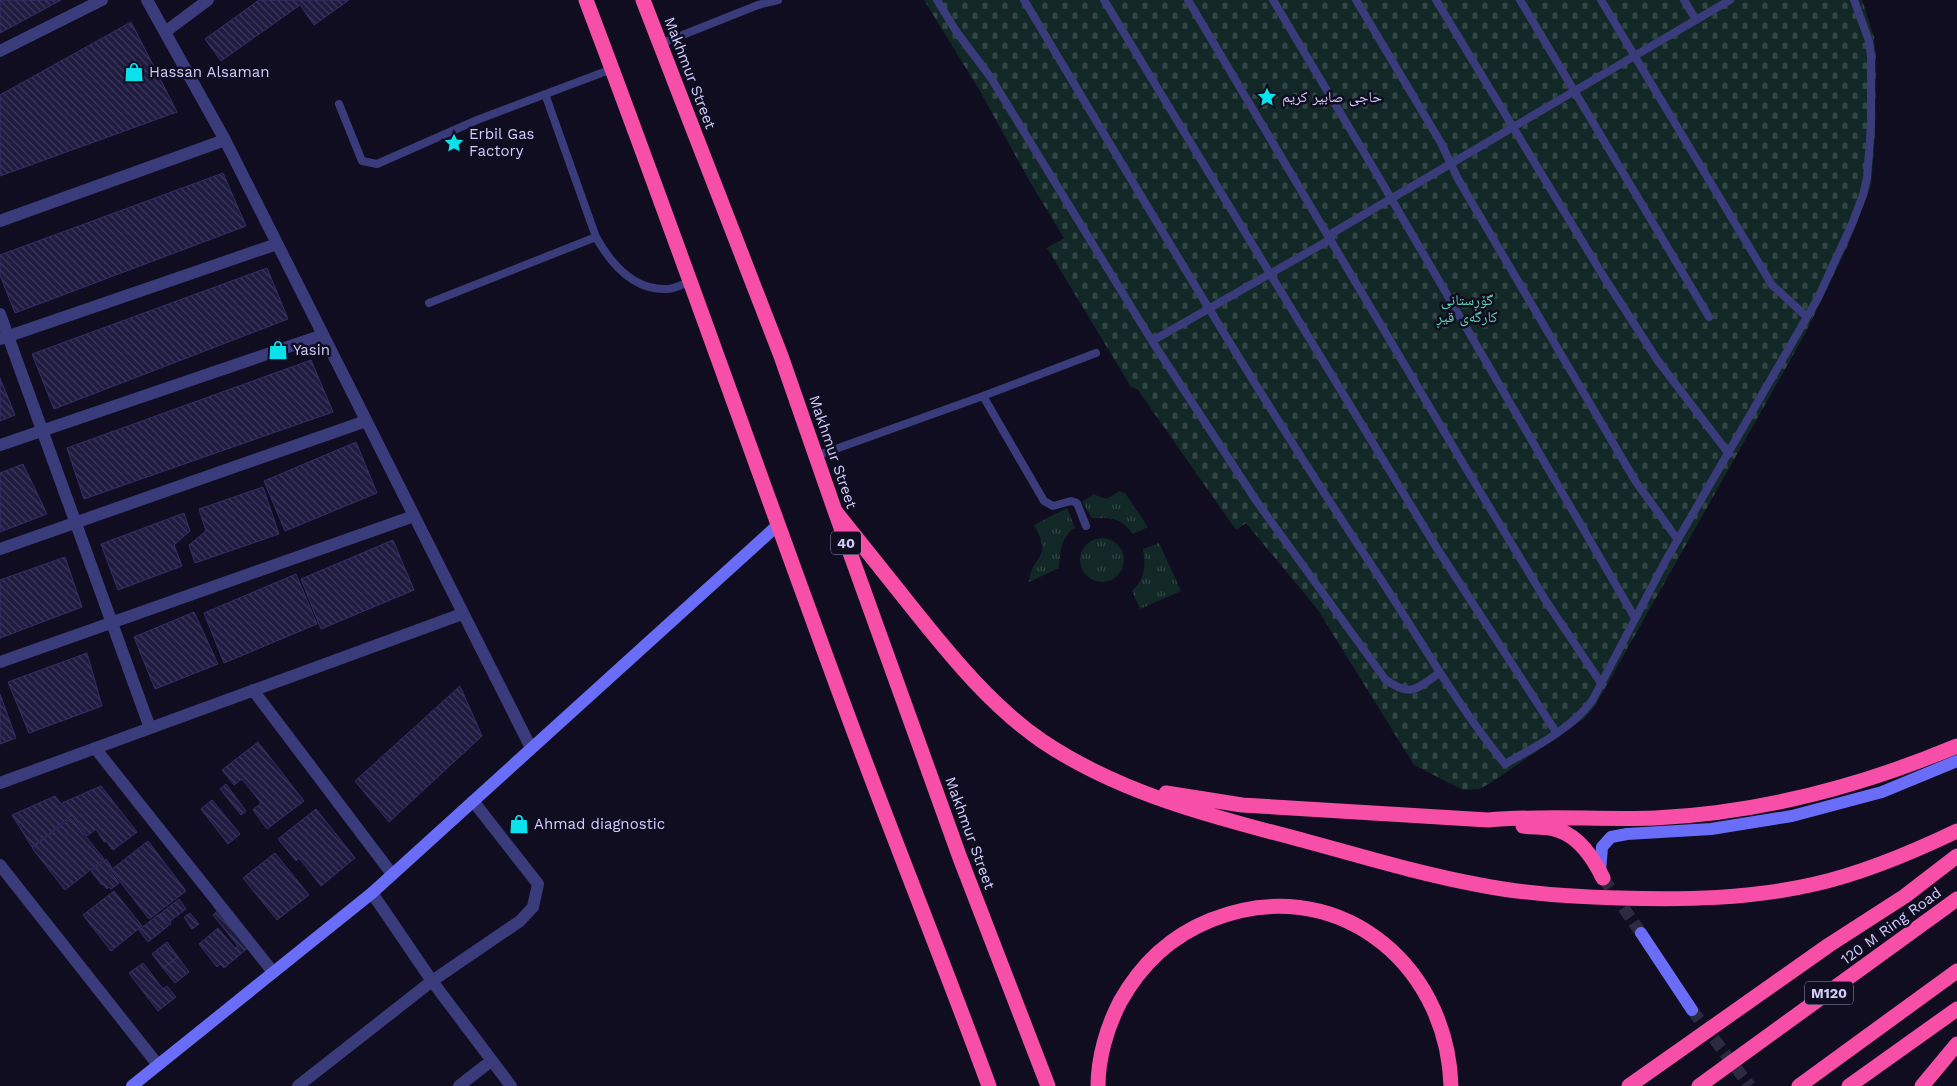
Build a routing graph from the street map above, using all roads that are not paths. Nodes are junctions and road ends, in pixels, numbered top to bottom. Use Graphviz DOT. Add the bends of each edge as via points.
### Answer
graph roads {
  1 [pos="102,0"];
  2 [pos="147,0"];
  3 [pos="208,0"];
  4 [pos="586,0"];
  5 [pos="643,0"];
  6 [pos="778,0"];
  7 [pos="937,0"];
  8 [pos="1024,0"];
  9 [pos="1104,0"];
  10 [pos="1188,0"];
  11 [pos="1273,0"];
  12 [pos="1356,0"];
  13 [pos="1436,0"];
  14 [pos="1520,0"];
  15 [pos="1601,0"];
  16 [pos="1684,0"];
  17 [pos="1730,0"];
  18 [pos="1854,0"];
  19 [pos="1696,20"];
  20 [pos="165,32"];
  21 [pos="660,44"];
  22 [pos="0,51"];
  23 [pos="1635,56"];
  24 [pos="612,70"];
  25 [pos="1574,92"];
  26 [pos="545,94"];
  27 [pos="339,104"];
  28 [pos="1513,127"];
  29 [pos="226,140"];
  30 [pos="1450,164"];
  31 [pos="1391,199"];
  32 [pos="0,221"];
  33 [pos="596,237"];
  34 [pos="1330,237"];
  35 [pos="277,244"];
  36 [pos="1269,274"];
  37 [pos="690,282"];
  38 [pos="429,303"];
  39 [pos="1208,309"];
  40 [pos="0,314"];
  41 [pos="1709,317"];
  42 [pos="1808,317"];
  43 [pos="323,334"];
  44 [pos="4,337"];
  45 [pos="1152,341"];
  46 [pos="1096,353"];
  47 [pos="983,396"];
  48 [pos="366,421"];
  49 [pos="42,430"];
  50 [pos="0,445"];
  51 [pos="1729,454"];
  52 [pos="816,456"];
  53 [pos="835,511"];
  54 [pos="414,516"];
  55 [pos="76,523"];
  56 [pos="779,524"];
  57 [pos="1086,526"];
  58 [pos="1678,540"];
  59 [pos="0,549"];
  60 [pos="462,614"];
  61 [pos="1635,618"];
  62 [pos="112,622"];
  63 [pos="0,662"];
  64 [pos="1439,673"];
  65 [pos="1601,683"];
  66 [pos="253,690"];
  67 [pos="150,728"];
  68 [pos="1556,732"];
  69 [pos="1957,746"];
  70 [pos="94,748"];
  71 [pos="531,748"];
  72 [pos="1957,761"];
  73 [pos="1121,782"];
  74 [pos="0,783"];
  75 [pos="472,801"];
  76 [pos="1488,820"];
  77 [pos="1957,831"];
  78 [pos="1957,856"];
  79 [pos="0,865"];
  80 [pos="392,874"];
  81 [pos="1602,875"];
  82 [pos="372,893"];
  83 [pos="1957,899"];
  84 [pos="1641,932"];
  85 [pos="273,972"];
  86 [pos="1957,972"];
  87 [pos="432,981"];
  88 [pos="1957,1009"];
  89 [pos="1692,1010"];
  90 [pos="1957,1044"];
  91 [pos="491,1061"];
  92 [pos="158,1065"];
  93 [pos="133,1086"];
  94 [pos="298,1086"];
  95 [pos="459,1086"];
  96 [pos="511,1086"];
  97 [pos="989,1086"];
  98 [pos="1048,1086"];
  99 [pos="1098,1086"];
  100 [pos="1451,1086"];
  101 [pos="1629,1086"];
  102 [pos="1699,1086"];
  103 [pos="1800,1086"];
  104 [pos="1850,1086"];
  105 [pos="1922,1086"];
  1 -- 22 [label="street"];
  2 -- 20 [label="street"];
  3 -- 20 [label="street"];
  4 -- 24 [label="highway"];
  5 -- 21 [label="highway, Makhmur Street / 40"];
  6 -- 21 [label="lane"];
  7 -- 45 [label="lane" via="991,78"];
  8 -- 39 [label="lane"];
  9 -- 36 [label="lane"];
  10 -- 34 [label="lane"];
  11 -- 31 [label="lane"];
  12 -- 30 [label="lane" via="1441,142"];
  13 -- 28 [label="lane"];
  14 -- 25 [label="lane"];
  15 -- 23 [label="lane"];
  16 -- 19 [label="lane"];
  17 -- 19 [label="lane"];
  18 -- 42 [label="lane" via="1871,56 1867,178 1852,224"];
  19 -- 23 [label="lane"];
  20 -- 29 [label="street"];
  21 -- 52 [label="highway, Makhmur Street / 40" via="781,356"];
  23 -- 25 [label="lane"];
  23 -- 42 [label="lane" via="1772,285"];
  24 -- 26 [label="lane"];
  24 -- 37 [label="highway"];
  25 -- 28 [label="lane"];
  25 -- 41 [label="lane"];
  26 -- 27 [label="lane" via="377,164 362,161"];
  26 -- 33 [label="lane"];
  28 -- 30 [label="lane"];
  28 -- 51 [label="lane" via="1658,361"];
  29 -- 32 [label="street"];
  29 -- 35 [label="street"];
  30 -- 31 [label="lane"];
  30 -- 58 [label="lane" via="1636,482"];
  31 -- 34 [label="lane"];
  31 -- 61 [label="lane"];
  33 -- 37 [label="lane" via="607,256 638,284 669,289"];
  33 -- 38 [label="lane"];
  34 -- 36 [label="lane"];
  34 -- 65 [label="lane" via="1479,491"];
  35 -- 43 [label="street"];
  35 -- 44 [label="street"];
  36 -- 39 [label="lane"];
  36 -- 68 [label="lane" via="1433,542"];
  37 -- 56 [label="highway"];
  39 -- 45 [label="lane"];
  39 -- 64 [label="lane"];
  40 -- 44 [label="street"];
  42 -- 51 [label="lane"];
  43 -- 48 [label="street"];
  43 -- 49 [label="street"];
  44 -- 49 [label="street"];
  45 -- 64 [label="lane" via="1257,502 1385,679 1395,687 1416,690"];
  46 -- 47 [label="lane"];
  47 -- 52 [label="lane"];
  47 -- 57 [label="lane" via="1044,502 1053,506 1071,501 1077,503"];
  48 -- 54 [label="street"];
  48 -- 55 [label="street"];
  49 -- 50 [label="street"];
  49 -- 55 [label="street"];
  51 -- 58 [label="lane"];
  52 -- 53 [label="highway, Makhmur Street / 40"];
  53 -- 73 [label="highway" via="957,663 991,698 1026,729 1060,752"];
  53 -- 98 [label="highway, Makhmur Street / 40" via="960,858"];
  54 -- 60 [label="street"];
  54 -- 62 [label="street"];
  55 -- 59 [label="street"];
  55 -- 62 [label="street"];
  56 -- 71 [label="street"];
  56 -- 97 [label="highway" via="843,704"];
  58 -- 61 [label="lane"];
  60 -- 66 [label="street"];
  60 -- 71 [label="street"];
  61 -- 65 [label="lane"];
  62 -- 63 [label="street"];
  62 -- 67 [label="street"];
  64 -- 68 [label="lane" via="1474,726 1505,764"];
  65 -- 68 [label="lane" via="1584,712"];
  66 -- 67 [label="street"];
  66 -- 80 [label="street"];
  67 -- 70 [label="street"];
  69 -- 76 [label="highway" via="1860,782 1748,809 1656,818 1524,817"];
  70 -- 74 [label="street"];
  70 -- 85 [label="street"];
  71 -- 75 [label="street"];
  72 -- 81 [label="street" via="1882,792 1792,816 1711,829 1611,837 1602,847"];
  73 -- 76 [label="highway" via="1242,805"];
  73 -- 77 [label="highway" via="1189,809 1423,872 1529,893 1578,897 1720,899 1814,884 1877,866"];
  75 -- 80 [label="street"];
  75 -- 87 [label="street" via="538,884 533,908 520,921"];
  76 -- 81 [label="highway" via="1551,828 1565,833 1576,840"];
  78 -- 101 [label="highway" via="1905,896 1829,945"];
  79 -- 92 [label="street"];
  80 -- 82 [label="street"];
  82 -- 85 [label="street"];
  82 -- 87 [label="street"];
  83 -- 102 [label="highway, 120 M Ring Road / M120"];
  84 -- 89 [label="street"];
  85 -- 92 [label="street"];
  86 -- 103 [label="highway"];
  87 -- 91 [label="street"];
  87 -- 94 [label="street"];
  88 -- 104 [label="highway"];
  90 -- 105 [label="highway"];
  91 -- 95 [label="street"];
  91 -- 96 [label="street"];
  92 -- 93 [label="street"];
  99 -- 100 [label="highway" via="1101,1058 1115,1013 1130,985 1150,960 1172,940 1226,914 1286,906 1338,917 1358,927 1382,943 1408,968 1422,986 1442,1025"];
}
